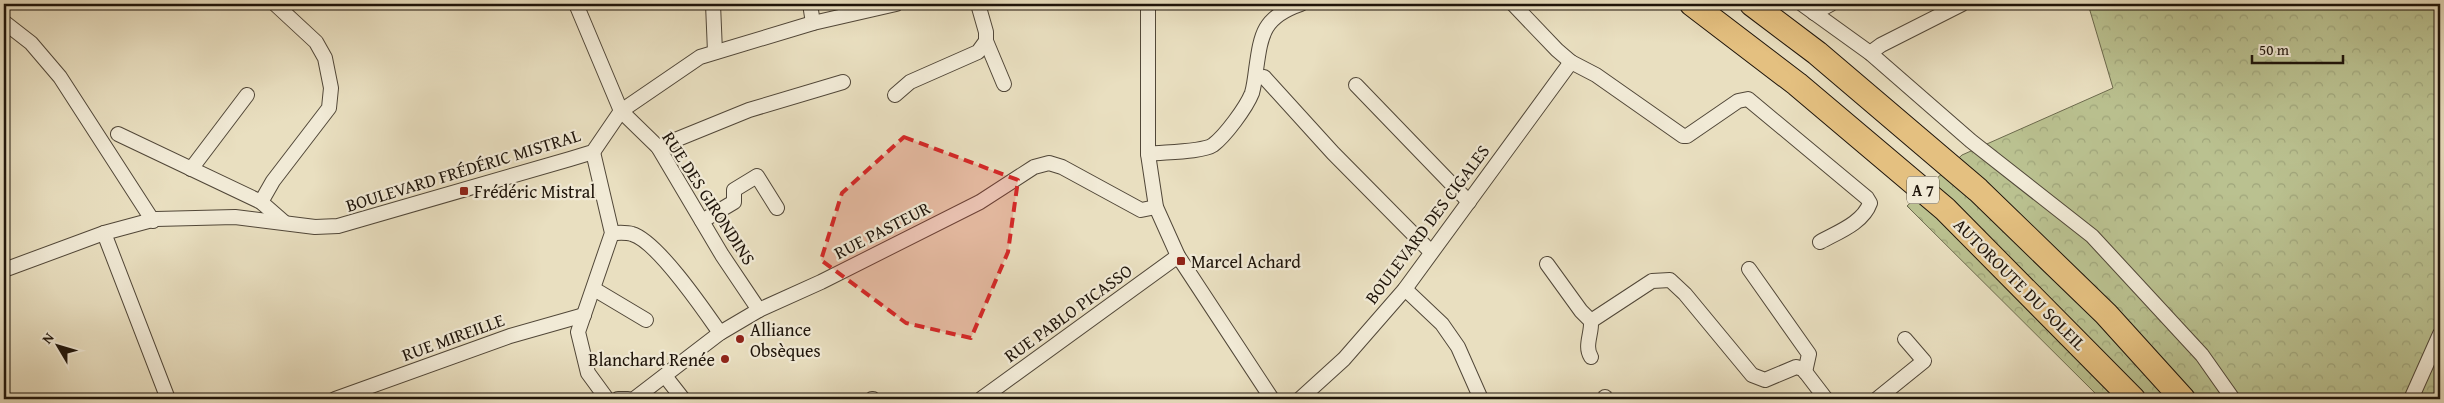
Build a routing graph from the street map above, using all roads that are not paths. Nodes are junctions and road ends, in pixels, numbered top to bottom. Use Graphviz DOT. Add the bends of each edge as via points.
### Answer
graph roads {
  1 [pos="275,4"];
  2 [pos="576,4"];
  3 [pos="714,4"];
  4 [pos="810,4"];
  5 [pos="896,4"];
  6 [pos="978,4"];
  7 [pos="1148,4"];
  8 [pos="1302,4"];
  9 [pos="1513,4"];
  10 [pos="1692,4"];
  11 [pos="1752,4"];
  12 [pos="1802,4"];
  13 [pos="1831,4"];
  14 [pos="1962,4"];
  15 [pos="1814,13"];
  16 [pos="4,22"];
  17 [pos="813,23"];
  18 [pos="986,41"];
  19 [pos="715,52"];
  20 [pos="1870,53"];
  21 [pos="1571,62"];
  22 [pos="1264,77"];
  23 [pos="843,82"];
  24 [pos="1004,84"];
  25 [pos="1356,85"];
  26 [pos="247,95"];
  27 [pos="895,95"];
  28 [pos="621,111"];
  29 [pos="118,134"];
  30 [pos="658,147"];
  31 [pos="593,152"];
  32 [pos="1148,154"];
  33 [pos="191,169"];
  34 [pos="260,202"];
  35 [pos="1469,202"];
  36 [pos="1156,207"];
  37 [pos="777,208"];
  38 [pos="153,220"];
  39 [pos="702,221"];
  40 [pos="286,223"];
  41 [pos="104,233"];
  42 [pos="612,233"];
  43 [pos="1820,242"];
  44 [pos="1431,252"];
  45 [pos="1178,256"];
  46 [pos="1547,264"];
  47 [pos="5,269"];
  48 [pos="1749,270"];
  49 [pos="594,289"];
  50 [pos="1404,289"];
  51 [pos="759,310"];
  52 [pos="584,315"];
  53 [pos="646,320"];
  54 [pos="1591,321"];
  55 [pos="720,333"];
  56 [pos="2440,334"];
  57 [pos="1904,340"];
  58 [pos="1591,357"];
  59 [pos="1805,372"];
  60 [pos="665,376"];
  61 [pos="168,399"];
  62 [pos="335,399"];
  63 [pos="607,399"];
  64 [pos="618,399"];
  65 [pos="628,399"];
  66 [pos="634,399"];
  67 [pos="684,399"];
  68 [pos="980,399"];
  69 [pos="1272,399"];
  70 [pos="1300,399"];
  71 [pos="1481,399"];
  72 [pos="1826,399"];
  73 [pos="1877,399"];
  74 [pos="2133,399"];
  75 [pos="2183,399"];
  76 [pos="2233,399"];
  77 [pos="2411,399"];
  1 -- 34 [label="street" via="316,42 324,58 331,88 329,108"];
  2 -- 28 [label="street"];
  3 -- 19 [label="street"];
  4 -- 17 [label="street"];
  5 -- 17 [label="street"];
  6 -- 18 [label="street"];
  7 -- 32 [label="street"];
  8 -- 32 [label="street" via="1283,10 1261,37 1252,92 1226,132 1212,146"];
  9 -- 21 [label="street"];
  10 -- 74 [label="highway, AUTOROUTE DU SOLEIL / A 7" via="1797,84 1945,209"];
  11 -- 75 [label="highway, A 7" via="1817,53 1978,190 2106,314"];
  12 -- 15 [label="street"];
  13 -- 15 [label="street"];
  14 -- 20 [label="street"];
  15 -- 20 [label="street"];
  16 -- 38 [label="street" via="31,43 60,77"];
  17 -- 19 [label="street"];
  18 -- 24 [label="street"];
  18 -- 27 [label="street" via="978,52 910,82"];
  19 -- 28 [label="street" via="700,57"];
  20 -- 76 [label="street" via="1971,141 2092,236 2202,355"];
  21 -- 35 [label="street, BOULEVARD DES CIGALES"];
  21 -- 43 [label="street" via="1596,74 1683,136 1738,101 1748,99 1870,203 1860,219"];
  22 -- 44 [label="street" via="1333,154"];
  23 -- 30 [label="street" via="749,110"];
  25 -- 35 [label="street"];
  26 -- 33 [label="street"];
  28 -- 30 [label="street, RUE DES GIRONDINS"];
  28 -- 31 [label="street, BOULEVARD FRÉDÉRIC MISTRAL"];
  29 -- 33 [label="street"];
  30 -- 39 [label="street, RUE DES GIRONDINS"];
  31 -- 40 [label="street, BOULEVARD FRÉDÉRIC MISTRAL" via="363,221 315,227"];
  31 -- 42 [label="street"];
  32 -- 36 [label="street"];
  33 -- 34 [label="street"];
  34 -- 40 [label="street"];
  35 -- 44 [label="street, BOULEVARD DES CIGALES"];
  36 -- 45 [label="street"];
  36 -- 51 [label="street, RUE PASTEUR" via="1141,210 1062,167 1049,163 1034,166 980,202"];
  37 -- 39 [label="street" via="757,176 734,190 734,202"];
  38 -- 40 [label="street, BOULEVARD FRÉDÉRIC MISTRAL" via="235,217"];
  38 -- 41 [label="street, BOULEVARD FRÉDÉRIC MISTRAL"];
  39 -- 51 [label="street, RUE DES GIRONDINS"];
  41 -- 47 [label="street, BOULEVARD FRÉDÉRIC MISTRAL"];
  41 -- 61 [label="street"];
  42 -- 49 [label="street"];
  42 -- 55 [label="street" via="632,234 646,241"];
  44 -- 50 [label="street, BOULEVARD DES CIGALES"];
  45 -- 68 [label="street, RUE PABLO PICASSO"];
  45 -- 69 [label="street"];
  46 -- 54 [label="street"];
  48 -- 59 [label="street" via="1809,354"];
  49 -- 52 [label="street"];
  49 -- 53 [label="street"];
  50 -- 70 [label="street, BOULEVARD DES CIGALES" via="1344,359"];
  50 -- 71 [label="street" via="1430,312 1453,340"];
  51 -- 55 [label="street, RUE PASTEUR"];
  52 -- 62 [label="street, RUE MIREILLE" via="510,336"];
  52 -- 63 [label="street" via="578,332 583,356 588,372"];
  54 -- 58 [label="street" via="1592,331 1587,345"];
  54 -- 59 [label="street" via="1652,281 1670,280 1752,375 1766,380 1796,367"];
  55 -- 60 [label="street, RUE PASTEUR"];
  56 -- 77 [label="street"];
  57 -- 73 [label="street" via="1924,361"];
  59 -- 72 [label="street"];
  60 -- 66 [label="street, RUE PASTEUR"];
  60 -- 67 [label="street"];
  64 -- 65 [label="street"];
}
